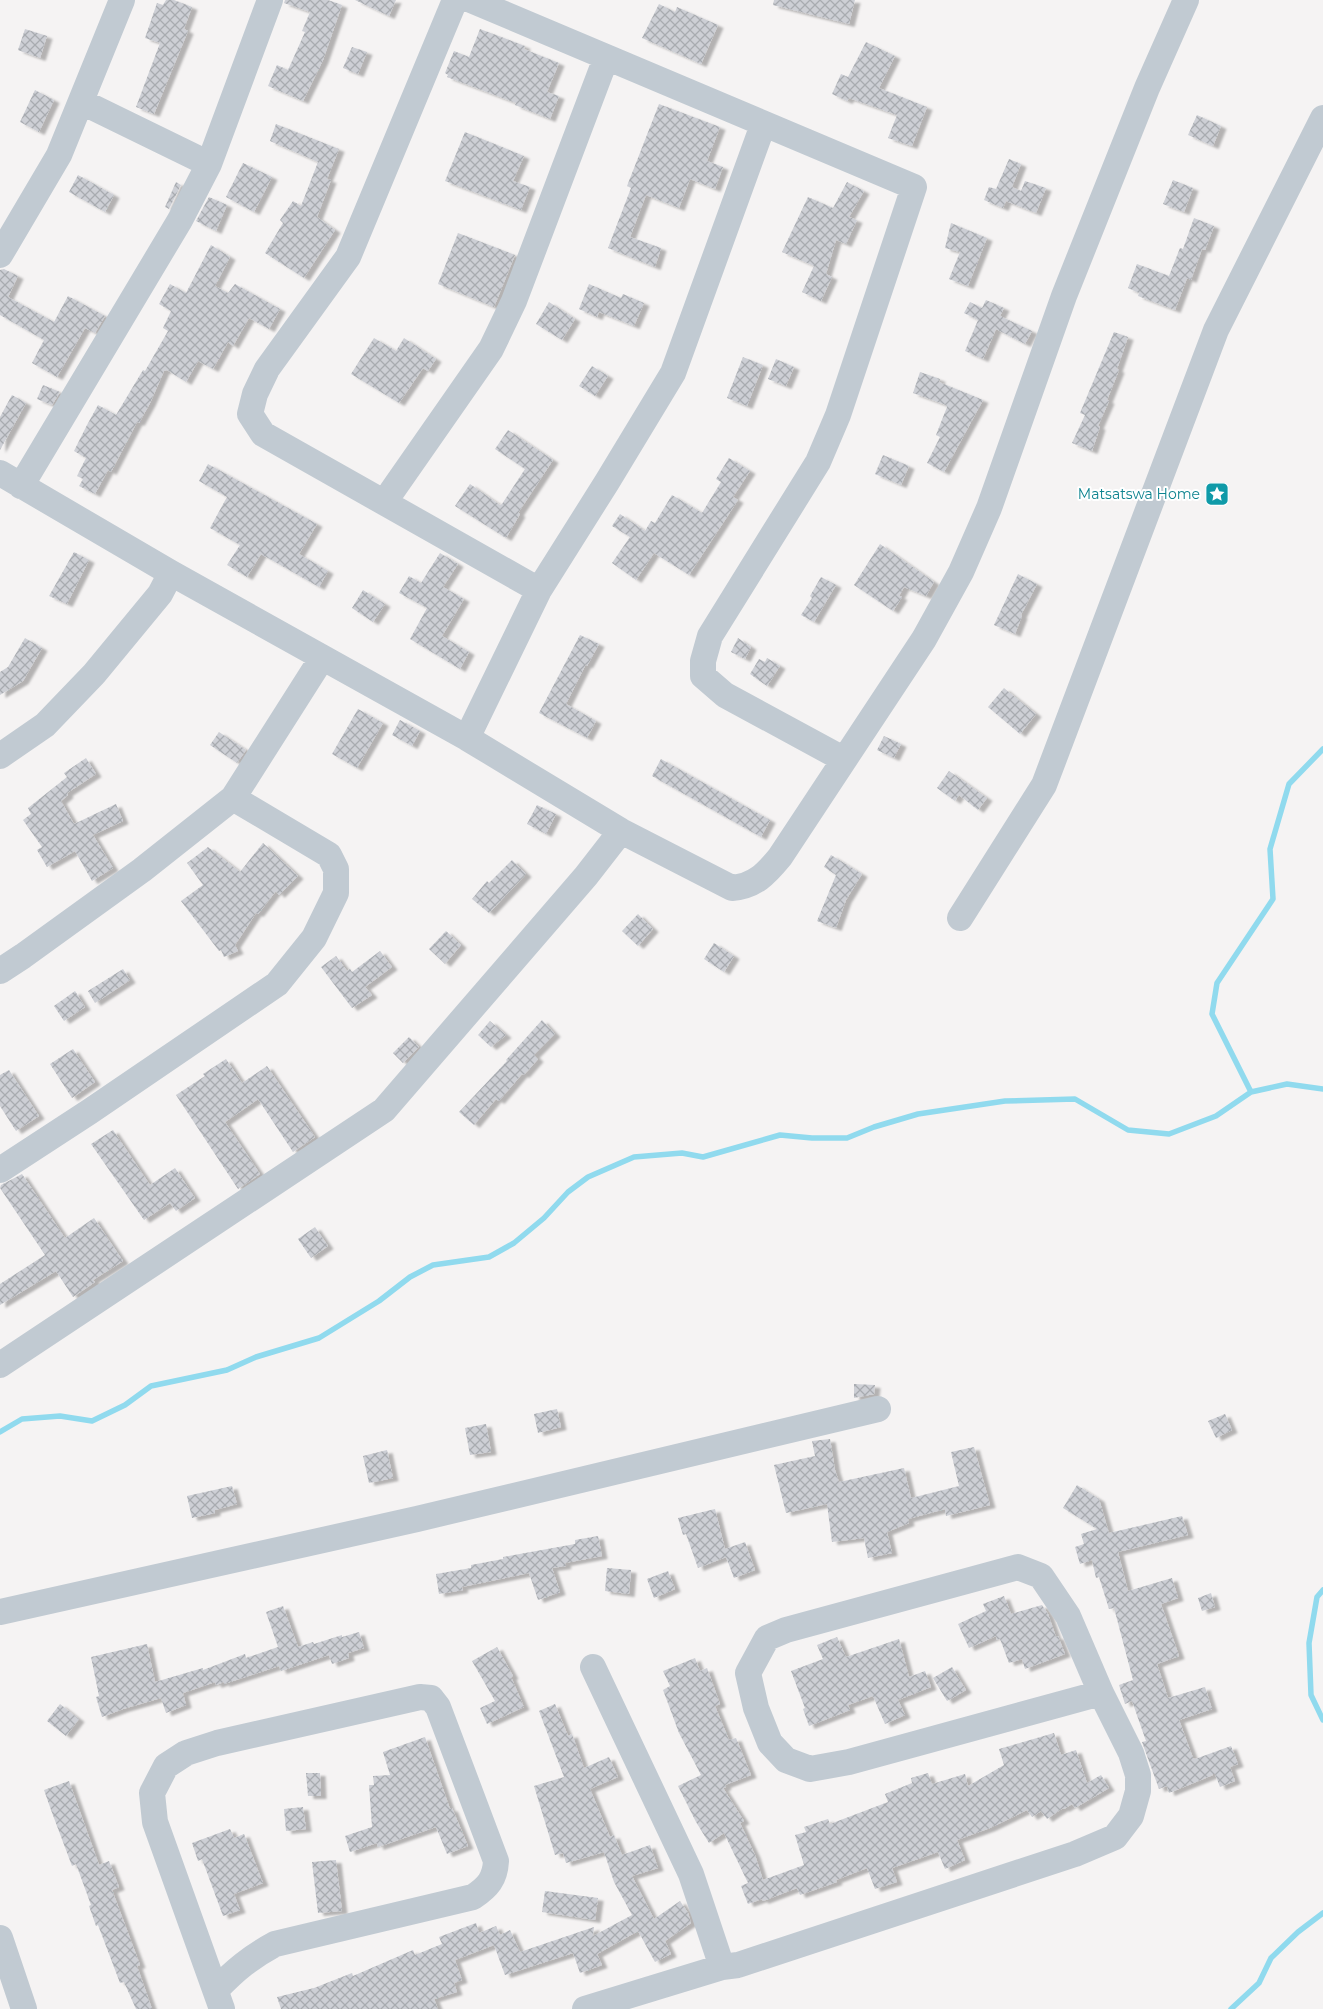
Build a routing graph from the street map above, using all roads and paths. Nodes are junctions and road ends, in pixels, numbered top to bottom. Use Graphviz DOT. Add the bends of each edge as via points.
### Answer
graph roads {
  1 [pos="122,0"];
  2 [pos="270,0"];
  3 [pos="455,0"];
  4 [pos="471,0"];
  5 [pos="1186,0"];
  6 [pos="606,58"];
  7 [pos="82,102"];
  8 [pos="1323,118"];
  9 [pos="763,125"];
  10 [pos="209,164"];
  11 [pos="0,255"];
  12 [pos="10,480"];
  13 [pos="385,503"];
  14 [pos="170,573"];
  15 [pos="539,590"];
  16 [pos="322,658"];
  17 [pos="467,738"];
  18 [pos="0,756"];
  19 [pos="843,759"];
  20 [pos="233,798"];
  21 [pos="621,831"];
  22 [pos="960,918"];
  23 [pos="0,971"];
  24 [pos="0,1170"];
  25 [pos="0,1365"];
  26 [pos="878,1409"];
  27 [pos="0,1612"];
  28 [pos="593,1668"];
  29 [pos="1101,1693"];
  30 [pos="0,1938"];
  31 [pos="722,1967"];
  32 [pos="219,1999"];
  33 [pos="24,2009"];
  34 [pos="585,2009"];
  1 -- 7 [label="street"];
  2 -- 10 [label="street"];
  3 -- 13 [label="street" via="348,257 267,369 250,414 263,434"];
  4 -- 6 [label="street"];
  5 -- 19 [label="street" via="1147,88 1068,287 989,508 961,572 924,639"];
  6 -- 9 [label="street"];
  6 -- 13 [label="street" via="514,301 491,349"];
  7 -- 10 [label="street"];
  7 -- 11 [label="street" via="59,155"];
  8 -- 22 [label="street" via="1216,330 1044,785"];
  9 -- 15 [label="street" via="673,373"];
  9 -- 19 [label="street" via="914,187 838,415 818,462 710,636 703,661 703,676 725,696"];
  10 -- 12 [label="street" via="180,220"];
  12 -- 14 [label="street"];
  13 -- 15 [label="street"];
  14 -- 16 [label="street"];
  14 -- 18 [label="street" via="160,594 94,674 45,726"];
  15 -- 17 [label="street"];
  16 -- 17 [label="street"];
  16 -- 20 [label="street"];
  17 -- 21 [label="street"];
  19 -- 21 [label="street" via="780,857 768,872 747,887 732,888"];
  20 -- 23 [label="street" via="142,870"];
  20 -- 24 [label="street" via="329,855 336,869 336,893 314,938 277,984"];
  21 -- 25 [label="street" via="384,1110"];
  26 -- 27 [label="street" via="417,1520"];
  28 -- 31 [label="street" via="691,1874"];
  29 -- 29 [label="street" via="1068,1616 1041,1576 1018,1567 786,1630 767,1638 748,1673 756,1708 770,1742 786,1760 810,1769 849,1762"];
  29 -- 31 [label="street" via="1131,1753 1138,1775 1138,1791 1130,1816 1115,1837 1075,1854 738,1965"];
  30 -- 33 [label="street"];
  31 -- 34 [label="street"];
  32 -- 32 [label="street" via="155,1822 152,1793 166,1766 186,1753 217,1743 420,1697 431,1698 438,1707 496,1861 495,1873 485,1889 473,1897 275,1944 236,1969"];
}
